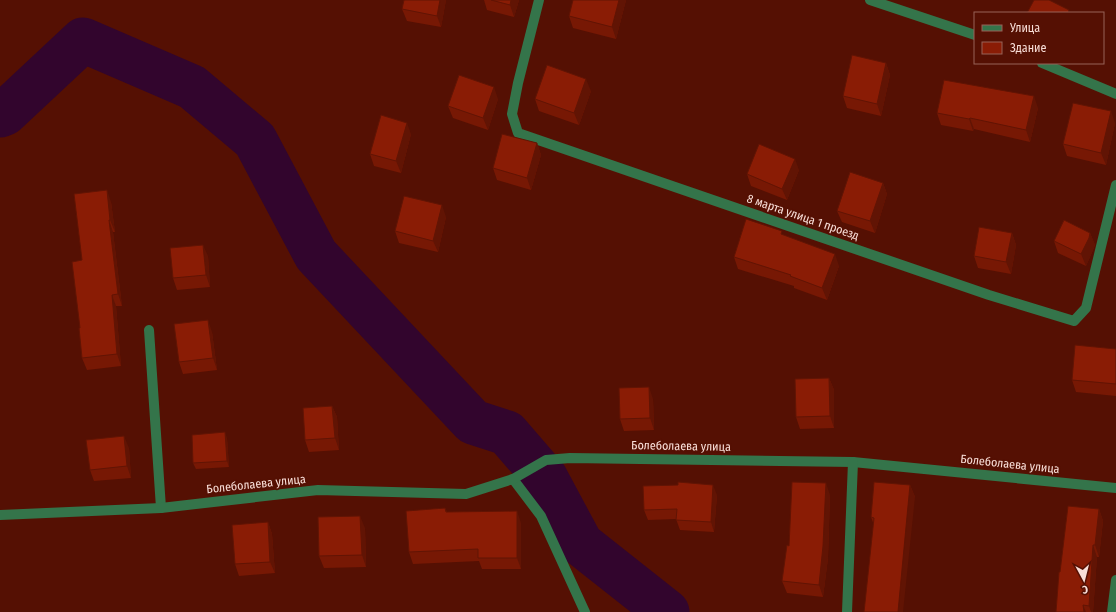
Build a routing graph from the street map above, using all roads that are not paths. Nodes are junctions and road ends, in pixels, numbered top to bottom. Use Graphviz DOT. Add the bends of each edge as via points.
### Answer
graph roads {
  1 [pos="539,0"];
  2 [pos="870,0"];
  3 [pos="974,35"];
  4 [pos="1044,64"];
  5 [pos="1116,94"];
  6 [pos="1116,185"];
  7 [pos="149,330"];
  8 [pos="853,462"];
  9 [pos="513,479"];
  10 [pos="1116,488"];
  11 [pos="161,508"];
  12 [pos="0,515"];
  13 [pos="1116,580"];
  14 [pos="585,612"];
  15 [pos="847,612"];
  16 [pos="1112,612"];
  1 -- 6 [label="street, 8 марта улица 1 проезд" via="512,114 518,133 989,295 1074,321 1086,308"];
  2 -- 3 [label="street"];
  4 -- 5 [label="street"];
  7 -- 11 [label="street"];
  8 -- 9 [label="street, Болеболаева улица" via="570,458 546,460"];
  8 -- 10 [label="street, Болеболаева улица"];
  8 -- 15 [label="street"];
  9 -- 11 [label="street, Болеболаева улица" via="466,494 318,490"];
  9 -- 14 [label="street" via="541,516"];
  11 -- 12 [label="street, Болеболаева улица"];
  13 -- 16 [label="street"];
}
